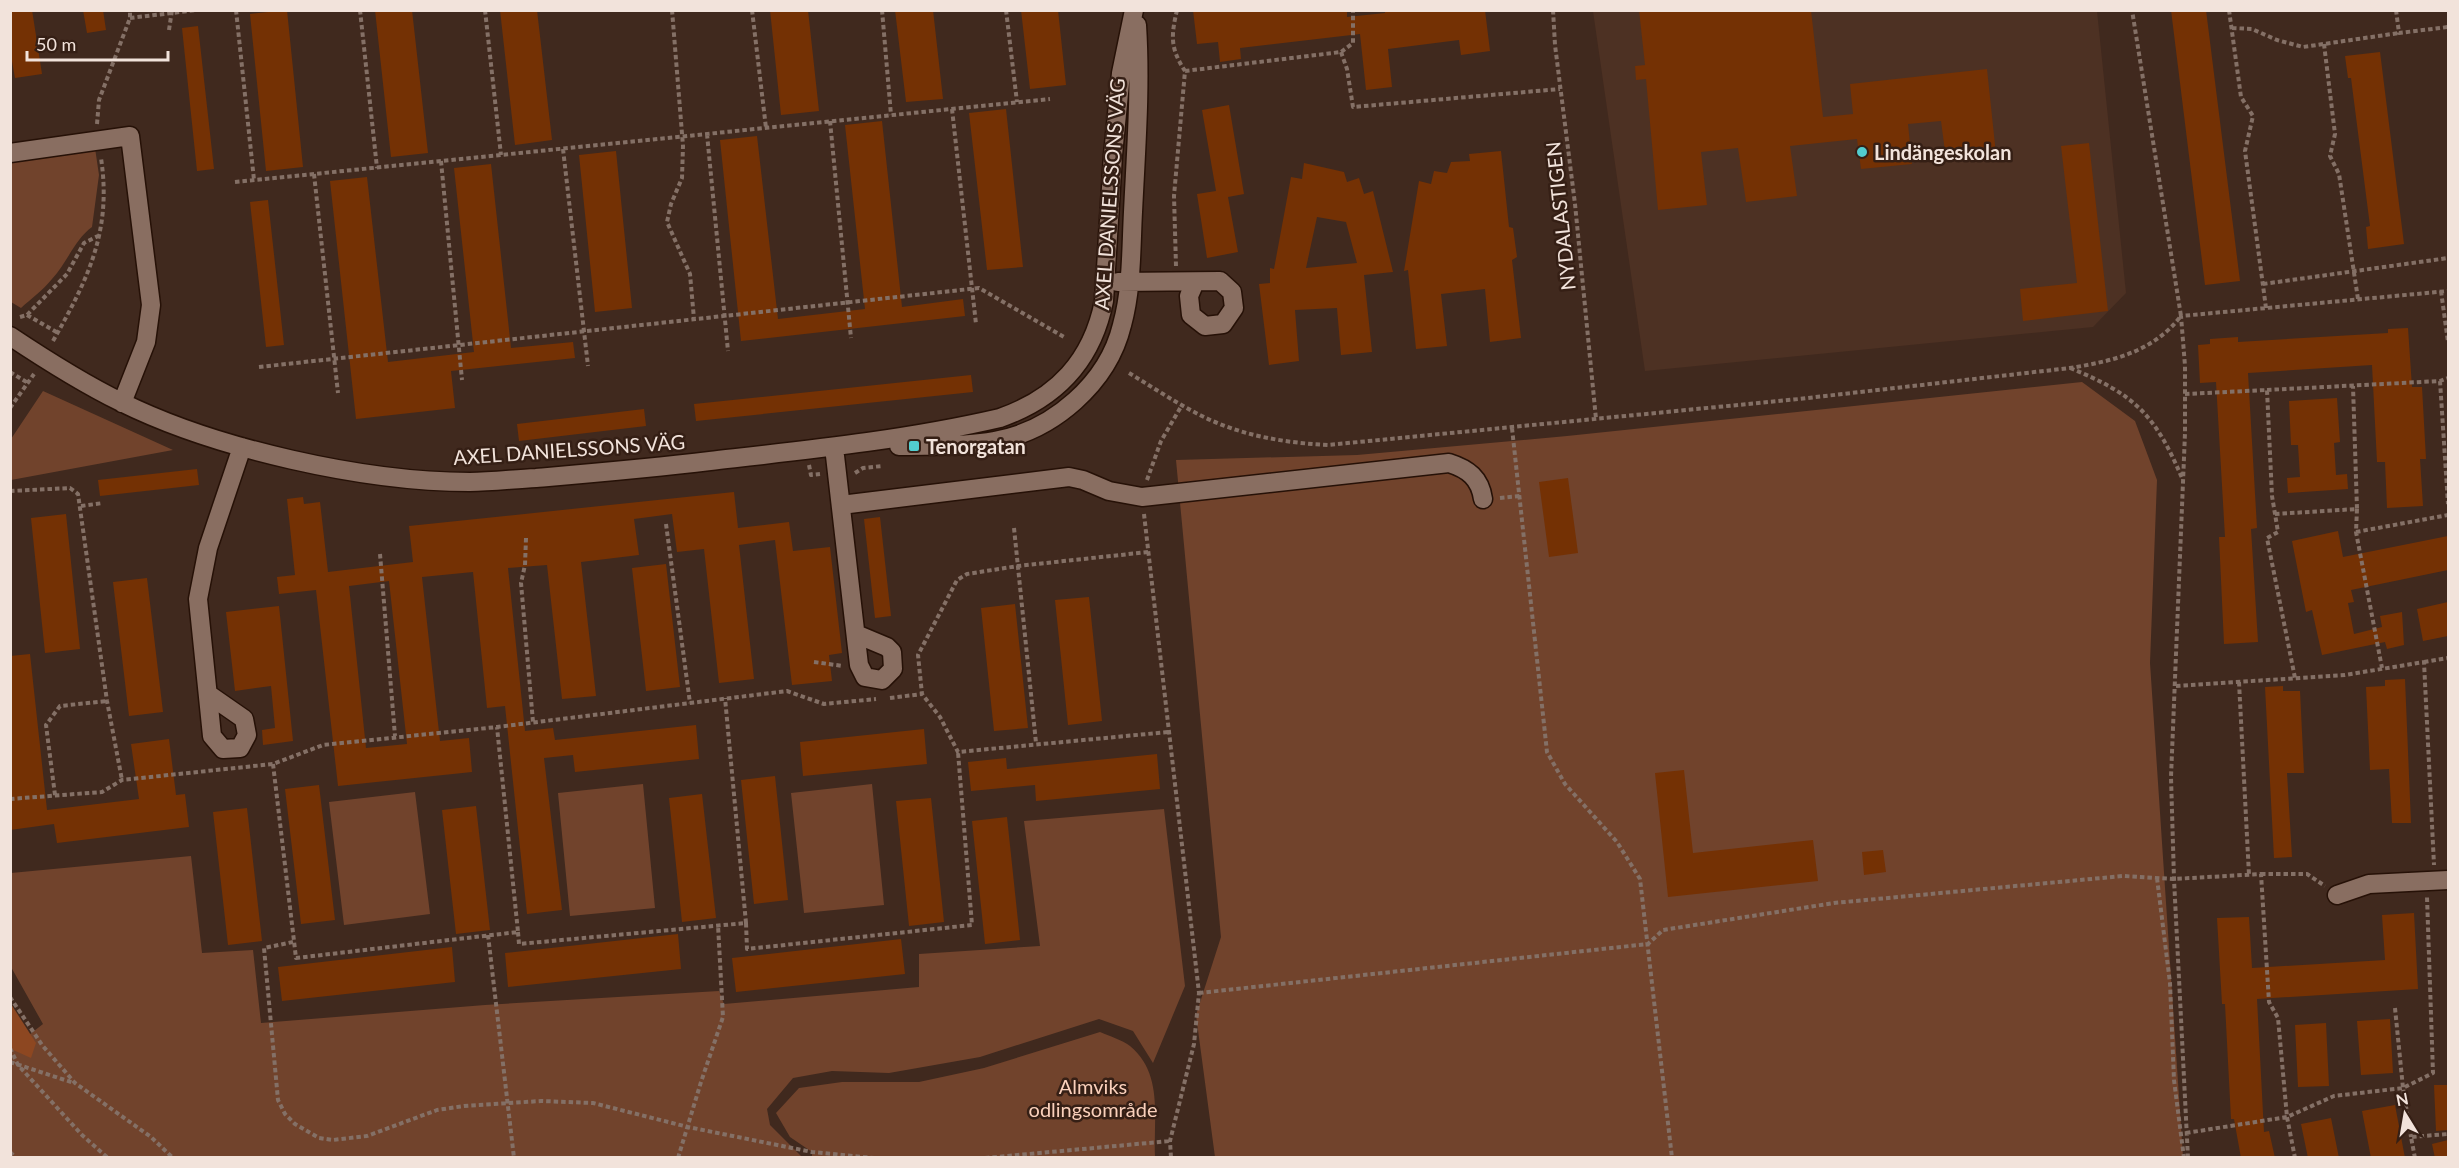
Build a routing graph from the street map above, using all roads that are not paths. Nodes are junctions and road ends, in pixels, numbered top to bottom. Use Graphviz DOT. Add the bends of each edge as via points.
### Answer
graph roads {
  1 [pos="1135,10"];
  2 [pos="10,153"];
  3 [pos="1105,282"];
  4 [pos="1129,282"];
  5 [pos="1186,282"];
  6 [pos="10,336"];
  7 [pos="122,403"];
  8 [pos="242,447"];
  9 [pos="834,447"];
  10 [pos="1483,499"];
  11 [pos="848,504"];
  12 [pos="856,634"];
  13 [pos="208,694"];
  14 [pos="2437,880"];
  15 [pos="2337,895"];
  1 -- 3 [label="street, AXEL DANIELSSONS VÄG" via="1121,73"];
  1 -- 4 [label="street, AXEL DANIELSSONS VÄG" via="1140,76"];
  2 -- 7 [label="street" via="130,136 151,305 146,342"];
  3 -- 4 [label="street"];
  3 -- 9 [label="street, AXEL DANIELSSONS VÄG" via="1099,324 1077,365 1064,381 1025,409 973,425"];
  4 -- 5 [label="street"];
  4 -- 9 [label="street, AXEL DANIELSSONS VÄG" via="1122,326 1102,369 1071,404 1031,430 976,444"];
  6 -- 7 [label="street, AXEL DANIELSSONS VÄG"];
  7 -- 8 [label="street, AXEL DANIELSSONS VÄG"];
  8 -- 9 [label="street, AXEL DANIELSSONS VÄG" via="341,470 470,482"];
  8 -- 13 [label="street" via="208,548 198,599"];
  9 -- 11 [label="street"];
  10 -- 11 [label="street" via="1478,480 1449,463 1142,497 1069,477"];
  11 -- 12 [label="street"];
  12 -- 12 [label="street" via="859,665 865,677 882,680 893,669 892,652"];
  14 -- 15 [label="street" via="2369,884"];
}
